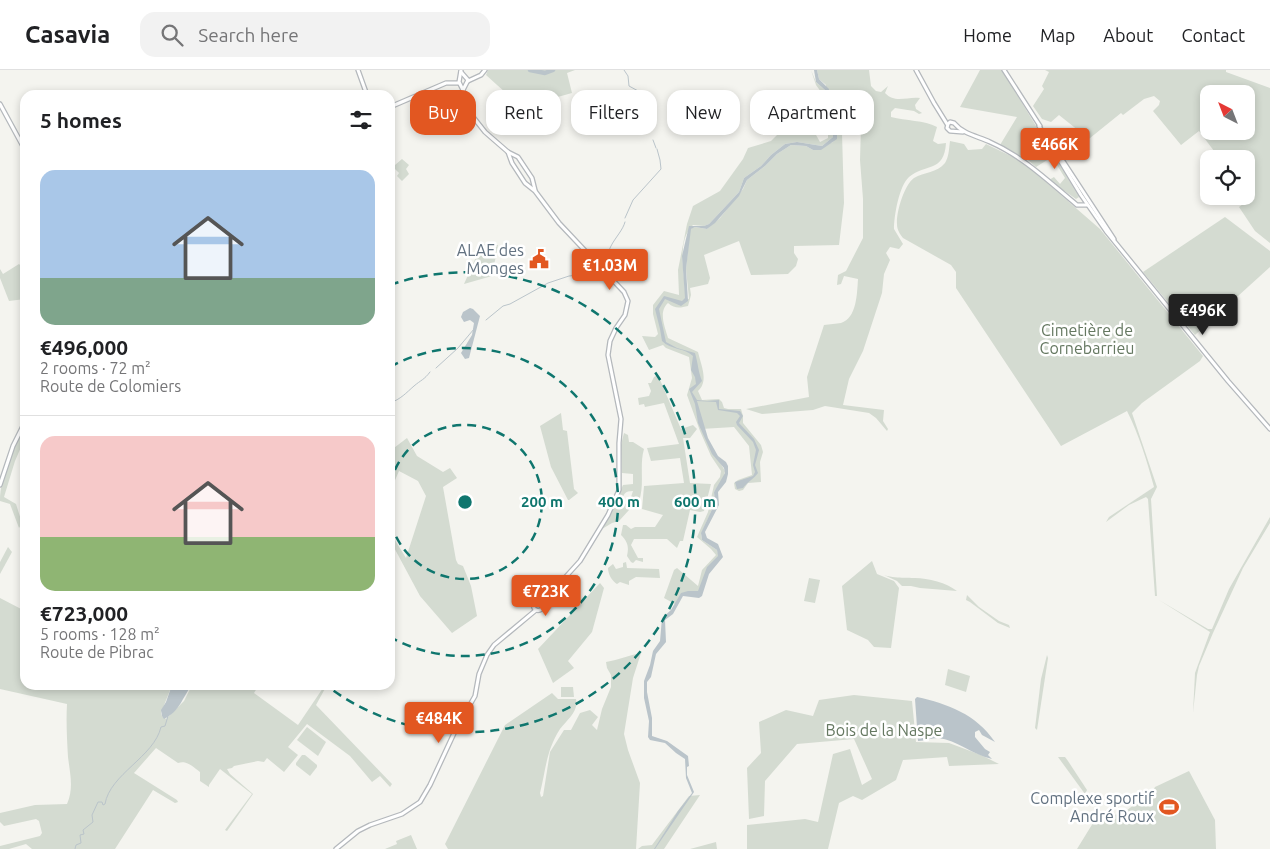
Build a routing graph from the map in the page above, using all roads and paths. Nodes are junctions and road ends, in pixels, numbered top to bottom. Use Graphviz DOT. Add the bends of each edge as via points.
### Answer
graph roads {
  1 [pos="358,70"];
  2 [pos="485,70"];
  3 [pos="916,70"];
  4 [pos="1004,70"];
  5 [pos="461,71"];
  6 [pos="463,81"];
  7 [pos="365,90"];
  8 [pos="0,104"];
  9 [pos="395,105"];
  10 [pos="949,123"];
  11 [pos="955,128"];
  12 [pos="20,141"];
  13 [pos="508,152"];
  14 [pos="515,157"];
  15 [pos="512,160"];
  16 [pos="530,183"];
  17 [pos="1087,203"];
  18 [pos="1270,429"];
  19 [pos="20,432"];
  20 [pos="0,486"];
  21 [pos="541,603"];
  22 [pos="535,609"];
  23 [pos="336,849"];
  1 -- 7 [label="main road"];
  2 -- 6 [label="main road" via="481,75"];
  3 -- 10 [label="main road" via="934,104"];
  4 -- 17 [label="main road"];
  5 -- 6 [label="main road"];
  6 -- 9 [label="main road" via="442,85"];
  6 -- 13 [label="main road" via="466,106 474,120"];
  8 -- 12 [label="main road"];
  10 -- 11 [label="main road" via="954,122"];
  10 -- 11 [label="main road" via="949,130"];
  11 -- 17 [label="main road" via="1017,156 1074,202 1080,206"];
  13 -- 14 [label="main road"];
  13 -- 15 [label="main road"];
  14 -- 15 [label="main road"];
  14 -- 16 [label="main road" via="521,160 532,178"];
  15 -- 16 [label="main road" via="523,180"];
  16 -- 21 [label="main road" via="559,223 624,292 628,301 625,315 610,341 608,355 621,419 619,490 580,561"];
  17 -- 18 [label="main road" via="1123,252"];
  19 -- 20 [label="main road"];
  21 -- 22 [label="main road" via="541,609"];
  21 -- 22 [label="main road" via="534,603"];
  22 -- 23 [label="main road" via="487,655 475,696 420,802 402,814 365,828"];
}
